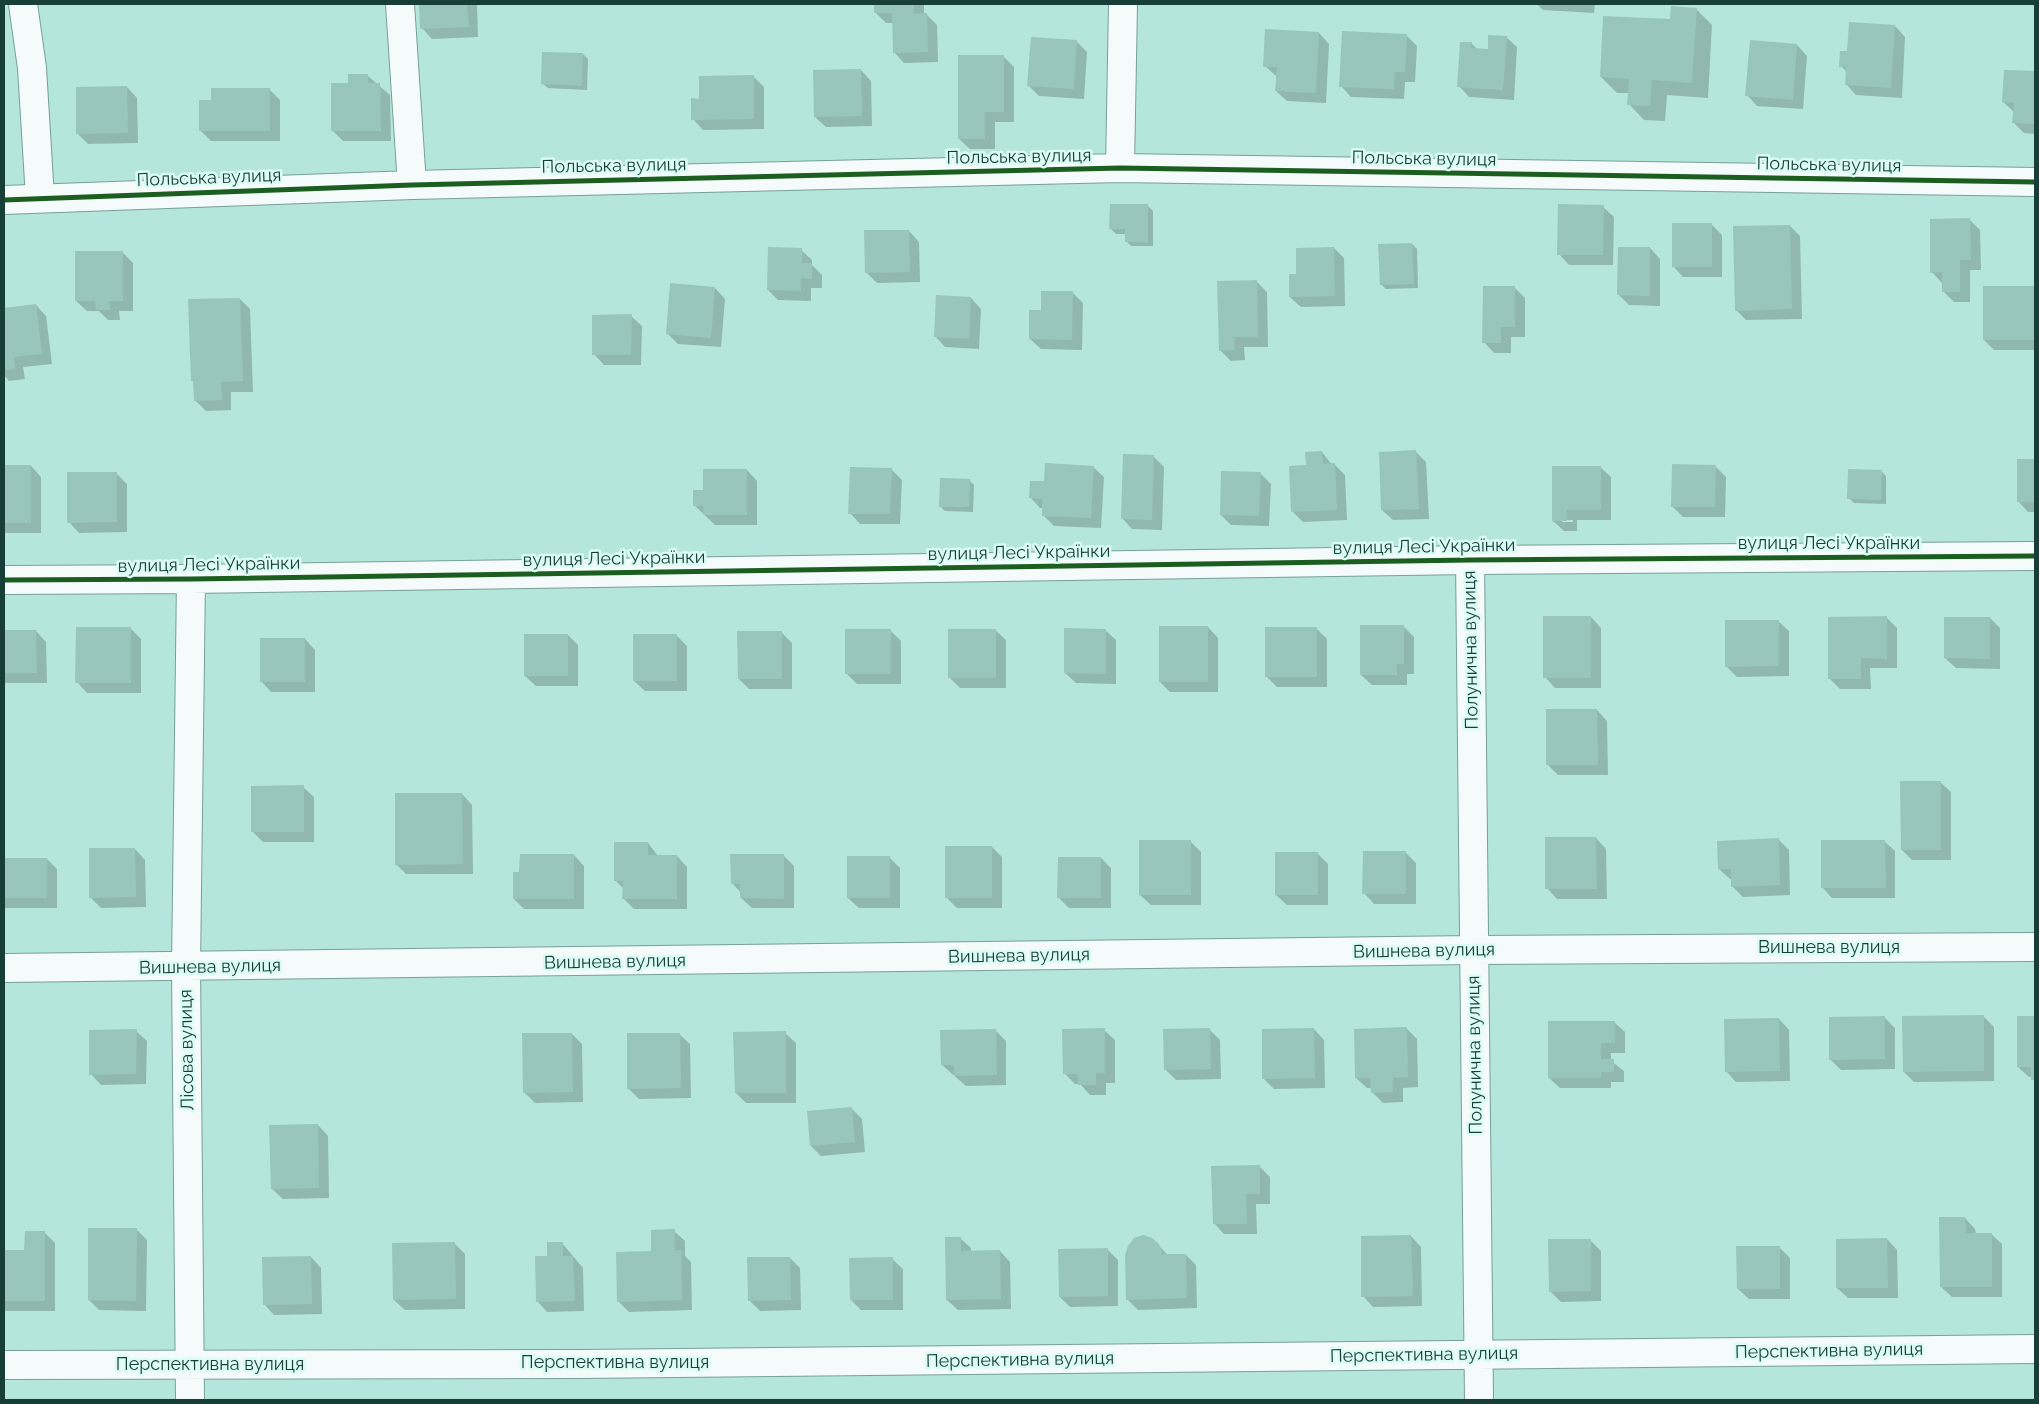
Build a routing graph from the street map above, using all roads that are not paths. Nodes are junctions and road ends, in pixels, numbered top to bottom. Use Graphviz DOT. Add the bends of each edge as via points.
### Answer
graph roads {
  1 [pos="23,4"];
  2 [pos="400,4"];
  3 [pos="1123,4"];
  4 [pos="1120,168"];
  5 [pos="2035,182"];
  6 [pos="412,185"];
  7 [pos="40,198"];
  8 [pos="4,200"];
  9 [pos="2035,556"];
  10 [pos="1470,560"];
  11 [pos="191,579"];
  12 [pos="4,580"];
  13 [pos="2035,947"];
  14 [pos="1474,950"];
  15 [pos="186,967"];
  16 [pos="4,968"];
  17 [pos="2035,1348"];
  18 [pos="1478,1355"];
  19 [pos="190,1364"];
  20 [pos="4,1365"];
  21 [pos="190,1400"];
  22 [pos="1479,1400"];
  1 -- 7 [label="street" via="32,68"];
  2 -- 6 [label="street"];
  3 -- 4 [label="street"];
  4 -- 5 [label="street, Польська вулиця"];
  4 -- 6 [label="street, Польська вулиця"];
  6 -- 7 [label="street, Польська вулиця"];
  7 -- 8 [label="street, Польська вулиця"];
  9 -- 10 [label="street, вулиця Лесі Українки"];
  10 -- 11 [label="street, вулиця Лесі Українки"];
  10 -- 14 [label="street, Полунична вулиця"];
  11 -- 12 [label="street, вулиця Лесі Українки"];
  11 -- 15 [label="street, Лісова вулиця"];
  13 -- 14 [label="street, Вишнева вулиця"];
  14 -- 15 [label="street, Вишнева вулиця"];
  14 -- 18 [label="street, Полунична вулиця"];
  15 -- 16 [label="street, Вишнева вулиця"];
  15 -- 19 [label="street, Лісова вулиця"];
  17 -- 18 [label="street, Перспективна вулиця"];
  18 -- 19 [label="street, Перспективна вулиця" via="590,1364"];
  18 -- 22 [label="street, Полунична вулиця"];
  19 -- 20 [label="street, Перспективна вулиця"];
  19 -- 21 [label="street, Лісова вулиця"];
}
